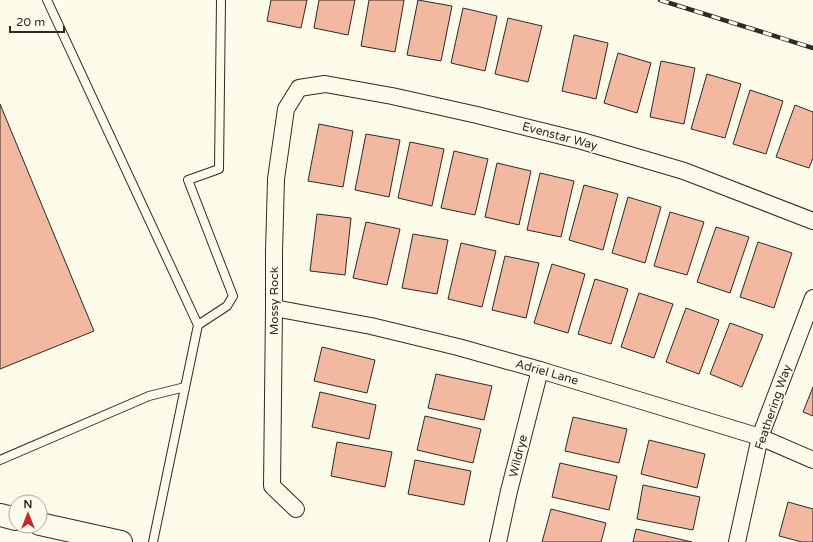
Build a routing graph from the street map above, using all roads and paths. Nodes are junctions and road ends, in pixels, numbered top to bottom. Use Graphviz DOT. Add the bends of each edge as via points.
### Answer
graph roads {
  1 [pos="48,0"];
  2 [pos="221,0"];
  3 [pos="299,88"];
  4 [pos="813,221"];
  5 [pos="813,298"];
  6 [pos="274,308"];
  7 [pos="198,325"];
  8 [pos="540,370"];
  9 [pos="185,387"];
  10 [pos="760,437"];
  11 [pos="0,460"];
  12 [pos="813,460"];
  13 [pos="296,509"];
  14 [pos="48,526"];
  15 [pos="121,542"];
  16 [pos="154,542"];
  17 [pos="498,542"];
  18 [pos="737,542"];
  1 -- 7 [label="lane"];
  2 -- 7 [label="lane" via="219,169 188,180 233,296 227,306"];
  3 -- 4 [label="street, Evenstar Way" via="325,84 392,96 582,141 684,172"];
  3 -- 6 [label="street, Mossy Rock" via="286,110 276,179"];
  5 -- 10 [label="street, Feathering Way"];
  6 -- 8 [label="street, Adriel Lane" via="371,326"];
  6 -- 13 [label="street, Mossy Rock" via="272,486"];
  7 -- 9 [label="lane"];
  8 -- 10 [label="street, Adriel Lane"];
  8 -- 17 [label="street, Wildrye"];
  9 -- 11 [label="lane" via="149,396"];
  9 -- 16 [label="lane"];
  10 -- 12 [label="street, Adriel Lane"];
  10 -- 18 [label="street, Feathering Way"];
  14 -- 15 [label="main road"];
}
